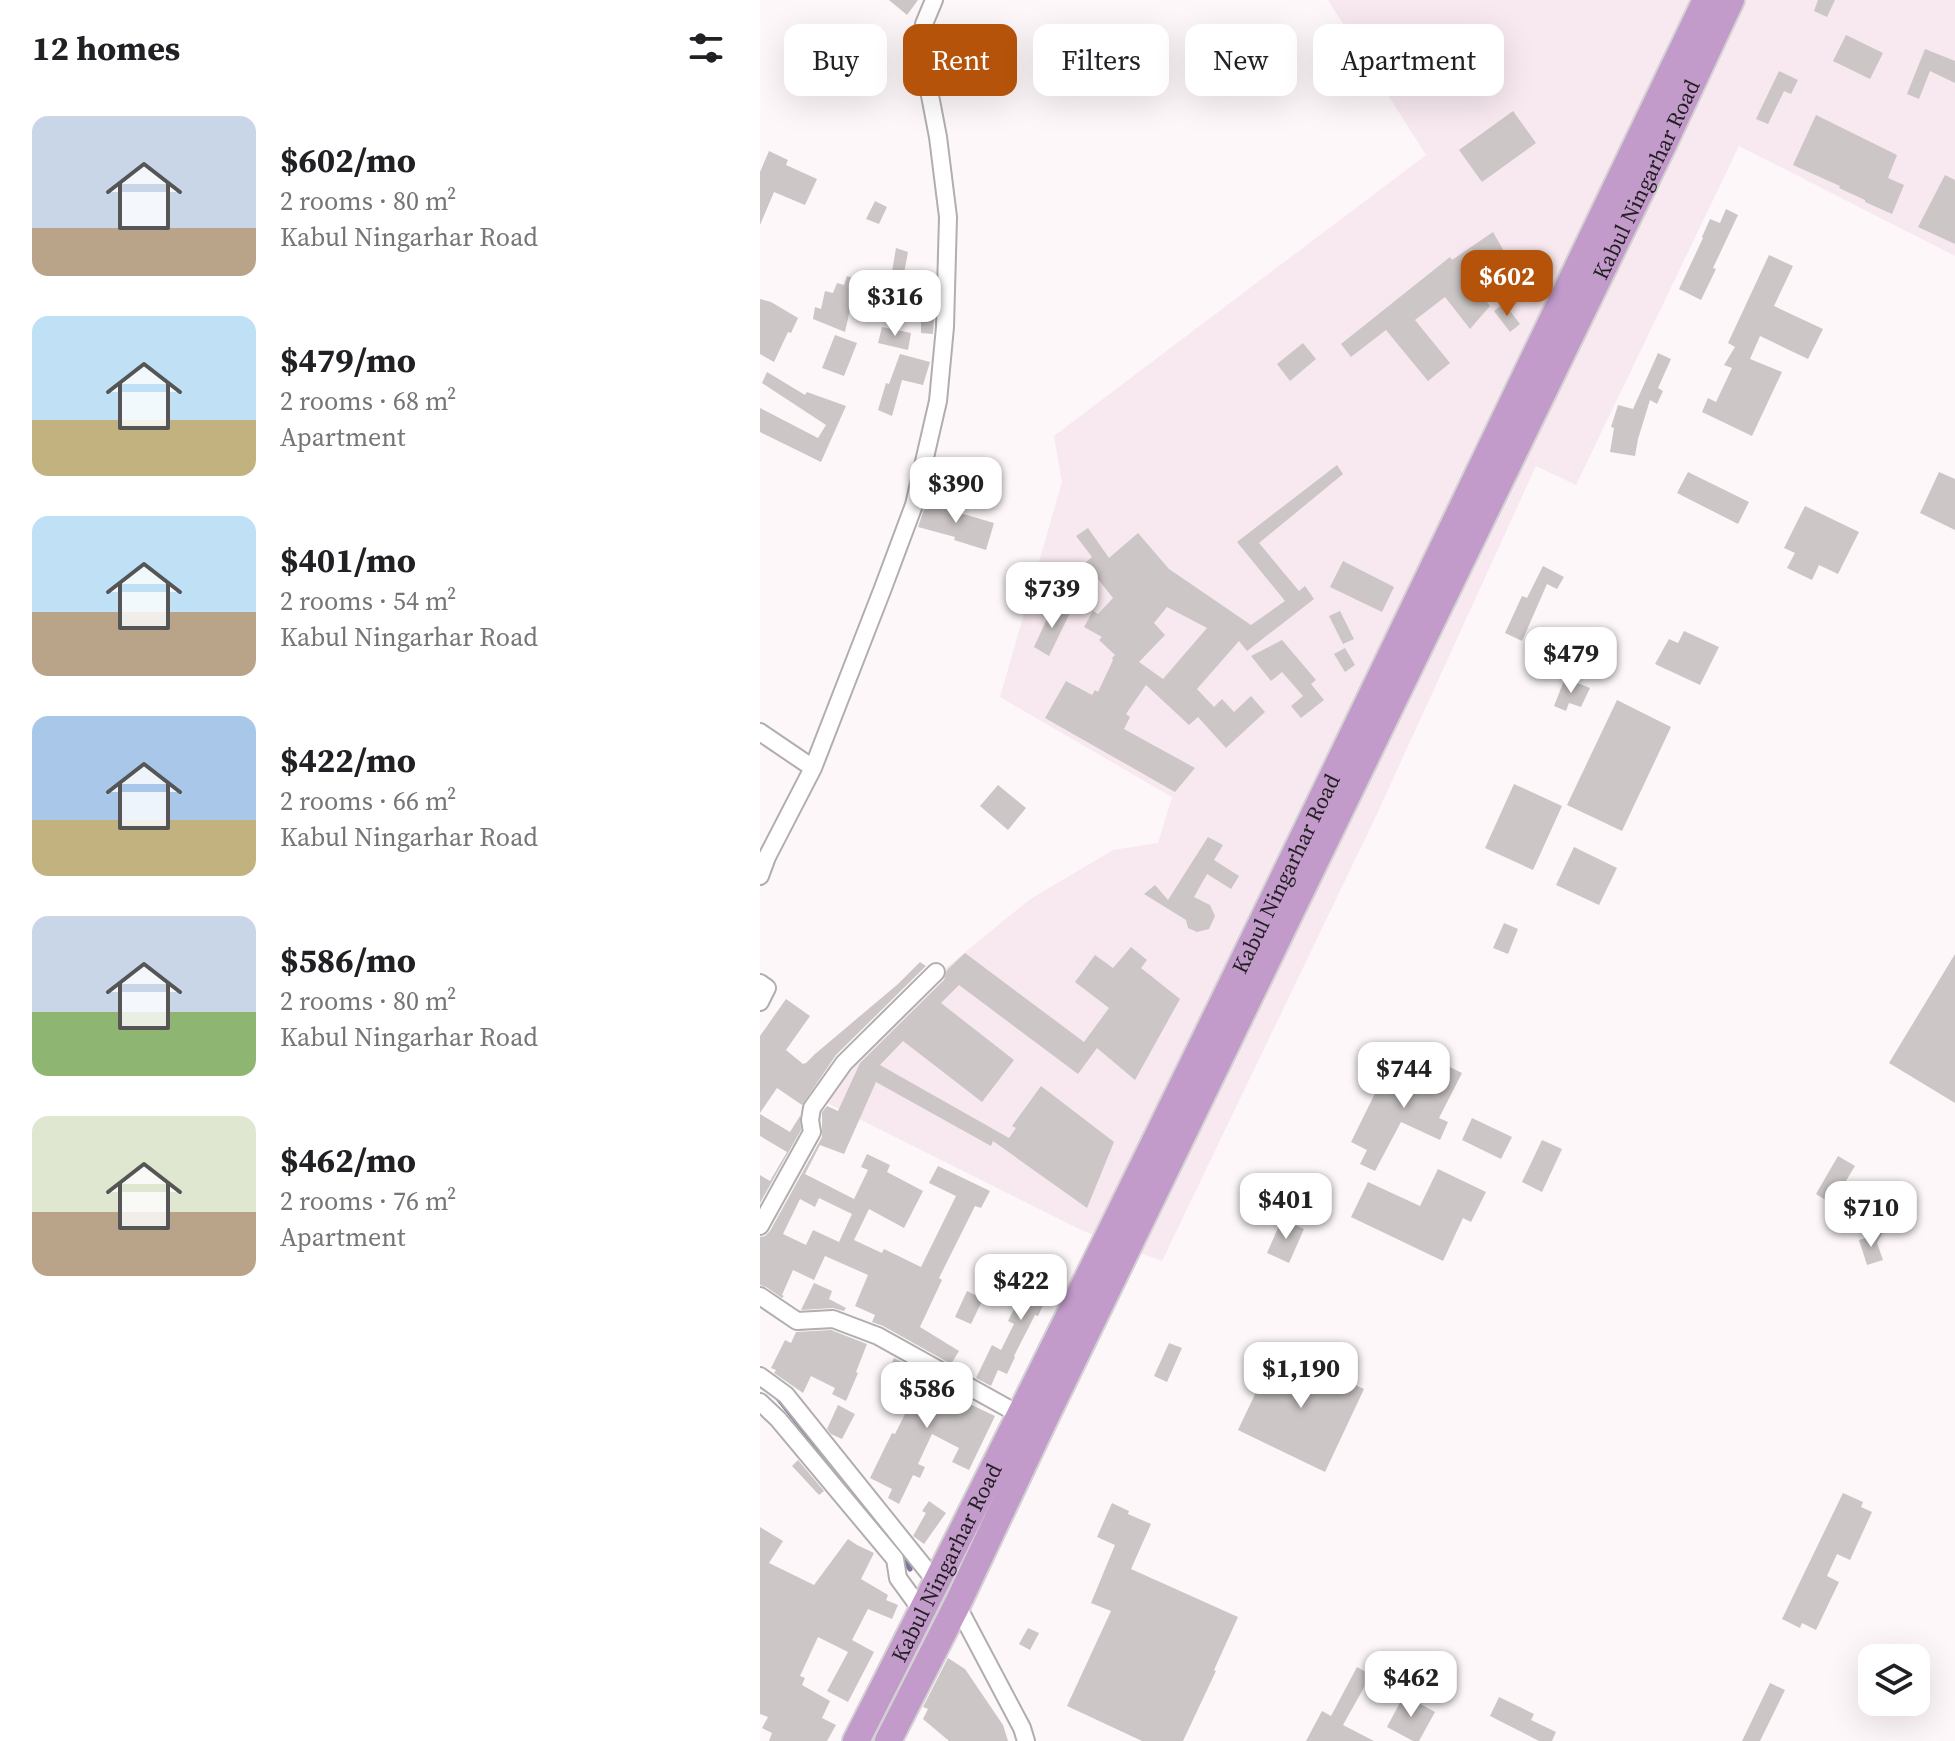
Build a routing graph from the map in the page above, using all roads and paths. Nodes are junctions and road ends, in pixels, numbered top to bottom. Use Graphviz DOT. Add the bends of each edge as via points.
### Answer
graph roads {
  1 [pos="934,0"];
  2 [pos="1706,0"];
  3 [pos="1731,0"];
  4 [pos="1645,155"];
  5 [pos="760,732"];
  6 [pos="813,768"];
  7 [pos="760,876"];
  8 [pos="936,972"];
  9 [pos="760,983"];
  10 [pos="760,1002"];
  11 [pos="1176,1124"];
  12 [pos="760,1226"];
  13 [pos="760,1296"];
  14 [pos="760,1376"];
  15 [pos="760,1402"];
  16 [pos="1020,1415"];
  17 [pos="937,1583"];
  18 [pos="957,1605"];
  19 [pos="922,1611"];
  20 [pos="856,1741"];
  21 [pos="888,1741"];
  22 [pos="1026,1741"];
  1 -- 6 [label="street" via="924,24 922,54 948,217 938,401 914,505"];
  2 -- 4 [label="highway, Kabul Ningarhar Road"];
  3 -- 4 [label="highway, Kabul Ningarhar Road"];
  4 -- 11 [label="highway, Kabul Ningarhar Road"];
  5 -- 6 [label="street"];
  6 -- 7 [label="street"];
  8 -- 12 [label="street" via="844,1063 812,1108 812,1132"];
  9 -- 10 [label="street" via="767,988"];
  11 -- 16 [label="highway, Kabul Ningarhar Road"];
  11 -- 18 [label="highway, Kabul Ningarhar Road"];
  13 -- 16 [label="street" via="797,1321 833,1319 878,1336"];
  14 -- 17 [label="street" via="786,1395"];
  15 -- 19 [label="street" via="895,1559 898,1578"];
  16 -- 17 [label="highway, Kabul Ningarhar Road"];
  17 -- 19 [label="highway, Kabul Ningarhar Road"];
  18 -- 21 [label="highway, Kabul Ningarhar Road"];
  18 -- 22 [label="street"];
  19 -- 20 [label="highway, Kabul Ningarhar Road"];
}
